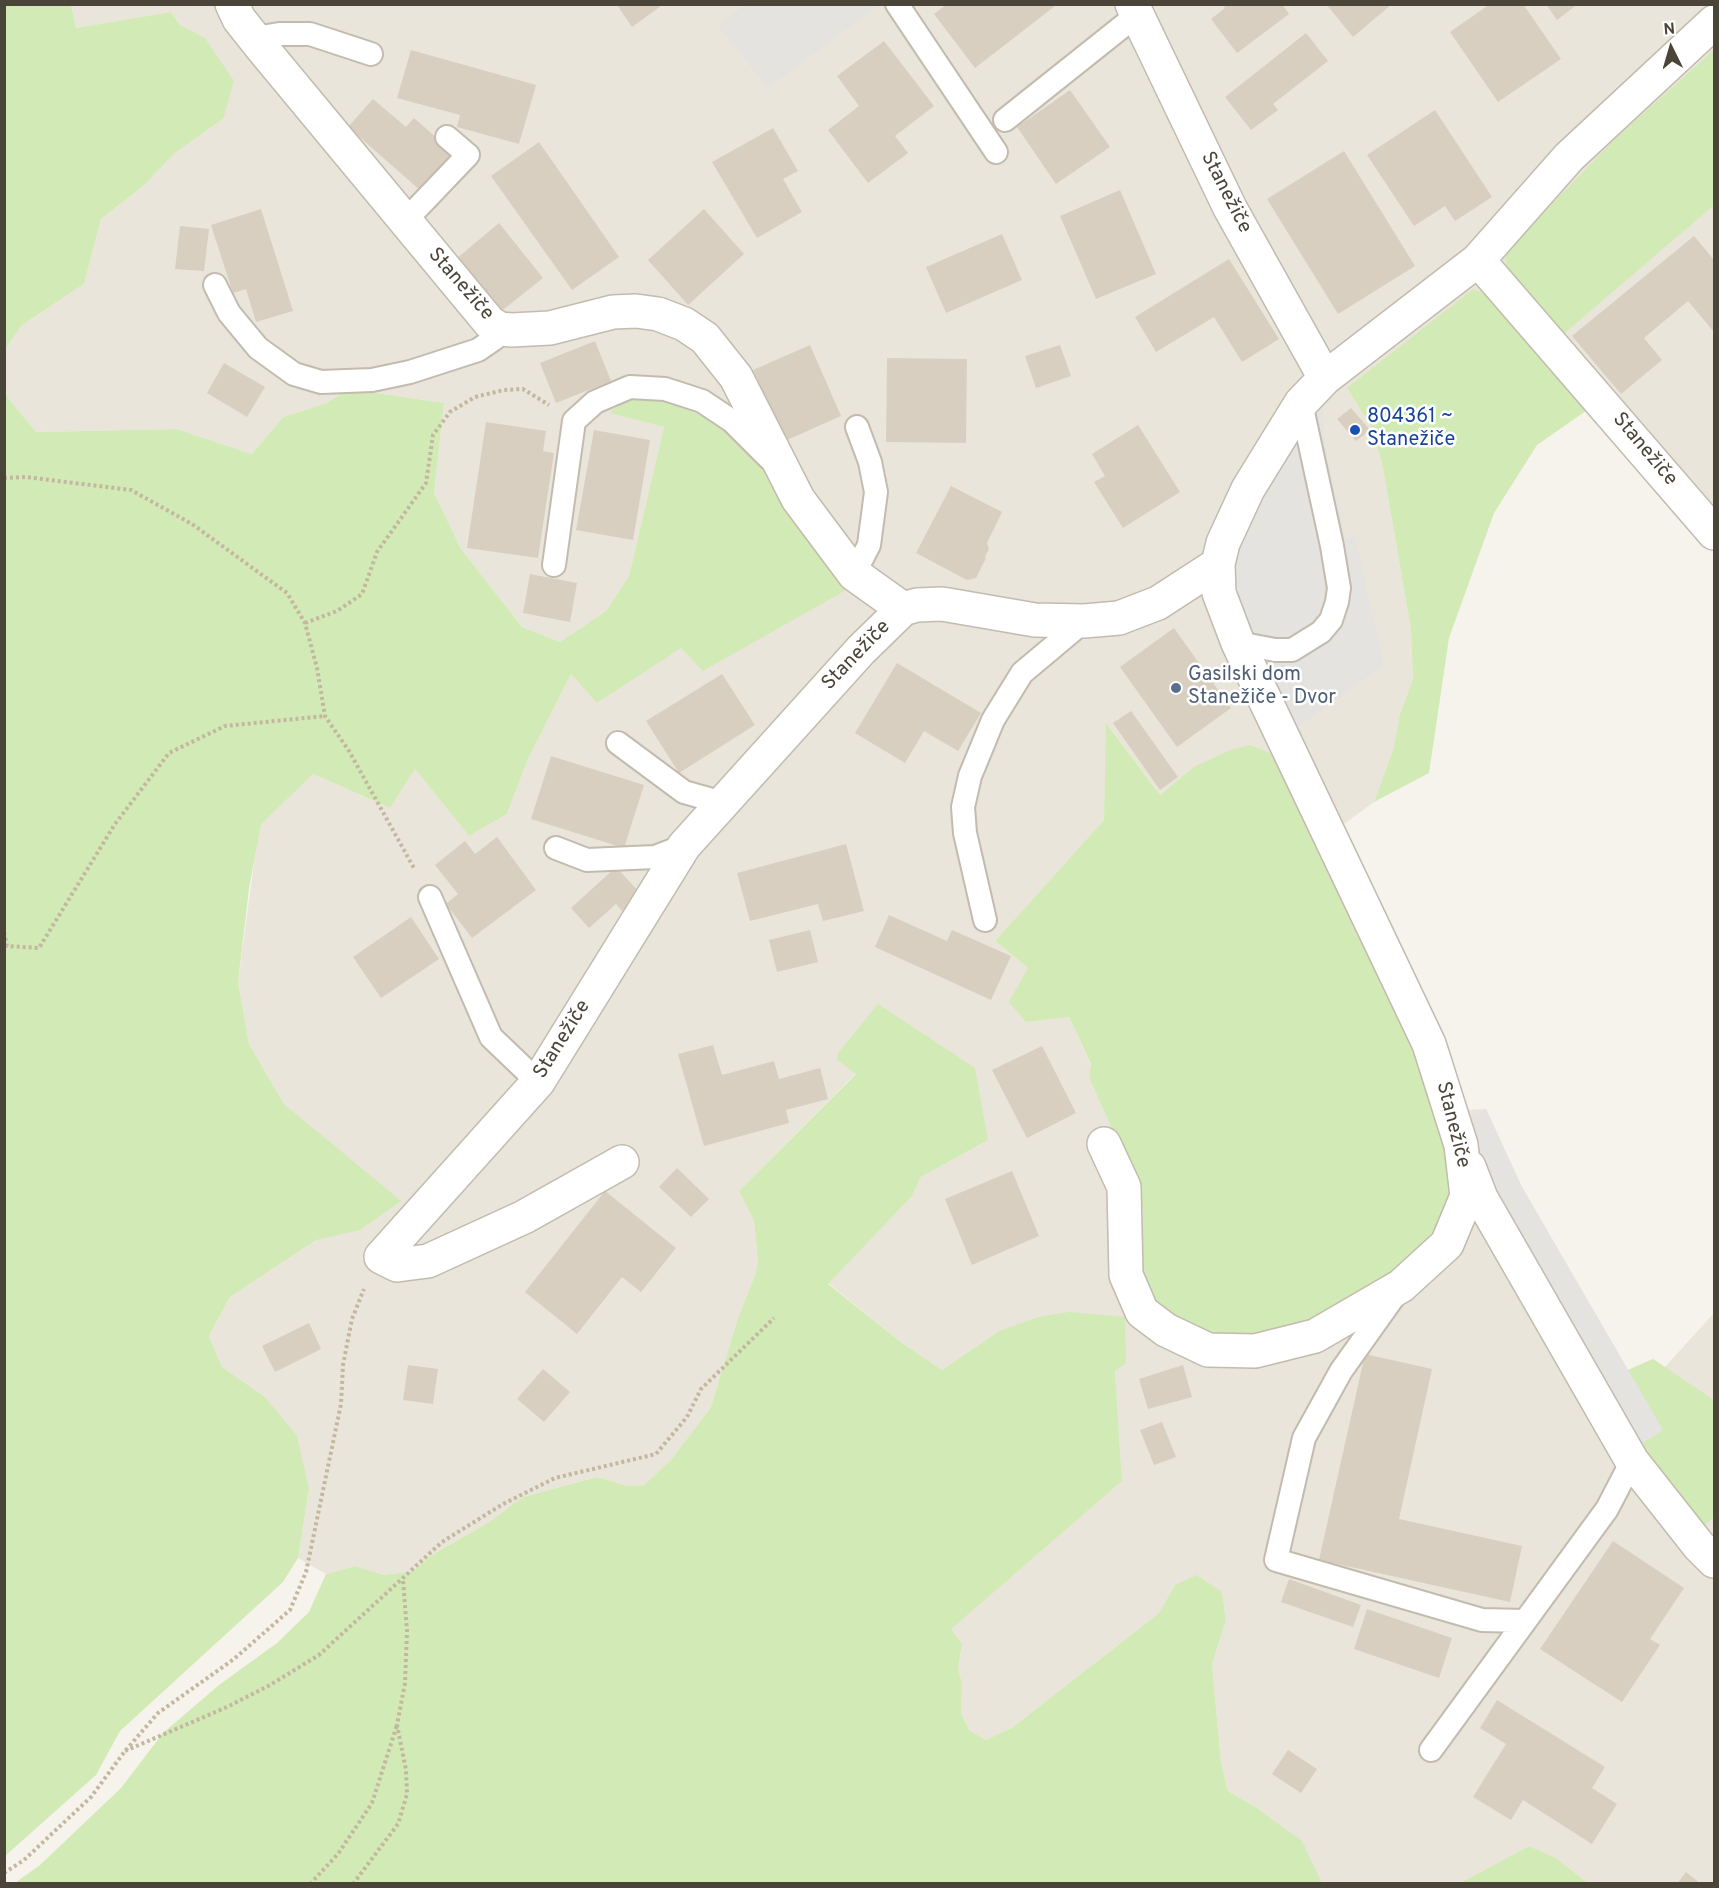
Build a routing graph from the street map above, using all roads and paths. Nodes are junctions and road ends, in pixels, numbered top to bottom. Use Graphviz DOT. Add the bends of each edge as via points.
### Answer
graph roads {
  1 [pos="232,4"];
  2 [pos="897,4"];
  3 [pos="1135,9"];
  4 [pos="1714,22"];
  5 [pos="255,38"];
  6 [pos="371,54"];
  7 [pos="1005,120"];
  8 [pos="447,137"];
  9 [pos="996,152"];
  10 [pos="405,221"];
  11 [pos="1478,260"];
  12 [pos="215,285"];
  13 [pos="500,329"];
  14 [pos="1324,378"];
  15 [pos="1301,404"];
  16 [pos="574,421"];
  17 [pos="857,427"];
  18 [pos="783,471"];
  19 [pos="4,478"];
  20 [pos="1714,533"];
  21 [pos="1218,564"];
  22 [pos="554,565"];
  23 [pos="854,574"];
  24 [pos="903,609"];
  25 [pos="1083,621"];
  26 [pos="305,623"];
  27 [pos="1238,643"];
  28 [pos="325,716"];
  29 [pos="618,743"];
  30 [pos="723,803"];
  31 [pos="684,846"];
  32 [pos="556,848"];
  33 [pos="430,897"];
  34 [pos="985,920"];
  35 [pos="4,932"];
  36 [pos="538,1082"];
  37 [pos="1104,1144"];
  38 [pos="1461,1145"];
  39 [pos="622,1162"];
  40 [pos="381,1257"];
  41 [pos="1401,1286"];
  42 [pos="774,1318"];
  43 [pos="1632,1461"];
  44 [pos="1714,1561"];
  45 [pos="402,1579"];
  46 [pos="1525,1621"];
  47 [pos="397,1725"];
  48 [pos="1431,1750"];
  49 [pos="124,1751"];
  50 [pos="4,1873"];
  51 [pos="310,1884"];
  52 [pos="353,1884"];
  1 -- 5 [label="street, Stanežiče"];
  2 -- 9 [label="lane"];
  3 -- 7 [label="lane"];
  3 -- 14 [label="street, Stanežiče" via="1230,208"];
  4 -- 11 [label="street, Stanežiče" via="1569,157"];
  5 -- 6 [label="lane" via="310,34"];
  5 -- 10 [label="street, Stanežiče"];
  8 -- 10 [label="lane" via="468,155"];
  10 -- 13 [label="street, Stanežiče" via="490,323"];
  11 -- 14 [label="street, Stanežiče"];
  11 -- 20 [label="street, Stanežiče"];
  12 -- 13 [label="lane" via="229,313 258,348 294,374 321,382 372,380 410,372 478,350 495,339"];
  13 -- 18 [label="street, Stanežiče" via="550,328 613,312 636,311 684,324 705,338 736,377"];
  14 -- 15 [label="street, Stanežiče"];
  15 -- 21 [label="street, Stanežiče" via="1248,489 1223,543"];
  15 -- 27 [label="lane" via="1339,588 1337,602 1331,620 1321,632 1292,650"];
  16 -- 18 [label="lane" via="595,402 630,387 665,389 702,401 724,416"];
  16 -- 22 [label="lane"];
  16 -- 26 [label="path" via="523,388 475,397 450,412 433,435 426,483 377,552 362,594 337,612"];
  17 -- 23 [label="lane" via="876,492 870,545"];
  18 -- 23 [label="street, Stanežiče" via="798,499"];
  19 -- 26 [label="path" via="26,477 131,490 192,524 287,592"];
  21 -- 25 [label="street, Stanežiče" via="1158,603 1119,618"];
  21 -- 27 [label="street, Stanežiče" via="1219,593"];
  23 -- 24 [label="street, Stanežiče"];
  24 -- 25 [label="street, Stanežiče" via="942,604 1035,620"];
  24 -- 30 [label="street, Stanežiče"];
  25 -- 34 [label="lane" via="1022,673 993,720 970,776 963,807 965,833"];
  26 -- 28 [label="path"];
  27 -- 38 [label="street, Stanežiče" via="1429,1044"];
  28 -- 33 [label="path" via="349,751"];
  28 -- 35 [label="path" via="225,726 169,753 115,824 39,948 7,946"];
  29 -- 30 [label="lane" via="684,792"];
  30 -- 31 [label="street, Stanežiče"];
  31 -- 32 [label="lane" via="655,856 587,860"];
  31 -- 36 [label="street, Stanežiče"];
  33 -- 36 [label="lane" via="491,1037"];
  36 -- 40 [label="street, Stanežiče"];
  37 -- 41 [label="street, Stanežiče" via="1124,1187 1126,1275 1142,1311 1166,1330 1208,1350 1256,1351 1315,1336"];
  38 -- 41 [label="street, Stanežiče" via="1467,1196 1447,1244"];
  38 -- 43 [label="street" via="1481,1198"];
  39 -- 40 [label="street" via="524,1216 428,1261 397,1265"];
  40 -- 49 [label="path" via="352,1319 343,1365 341,1404 306,1572 290,1610 234,1659 158,1713"];
  41 -- 46 [label="lane" via="1341,1371 1304,1438 1276,1560 1482,1620"];
  42 -- 45 [label="path" via="701,1389 687,1418 656,1455 555,1478 503,1504 442,1542"];
  43 -- 44 [label="street"];
  43 -- 46 [label="lane" via="1607,1509"];
  45 -- 47 [label="path" via="407,1631 405,1683"];
  45 -- 49 [label="path" via="318,1655 289,1673 227,1707"];
  46 -- 48 [label="lane"];
  47 -- 51 [label="path" via="372,1803 338,1854"];
  47 -- 52 [label="path" via="407,1794 398,1824"];
  49 -- 50 [label="path" via="91,1797 24,1860"];
}
